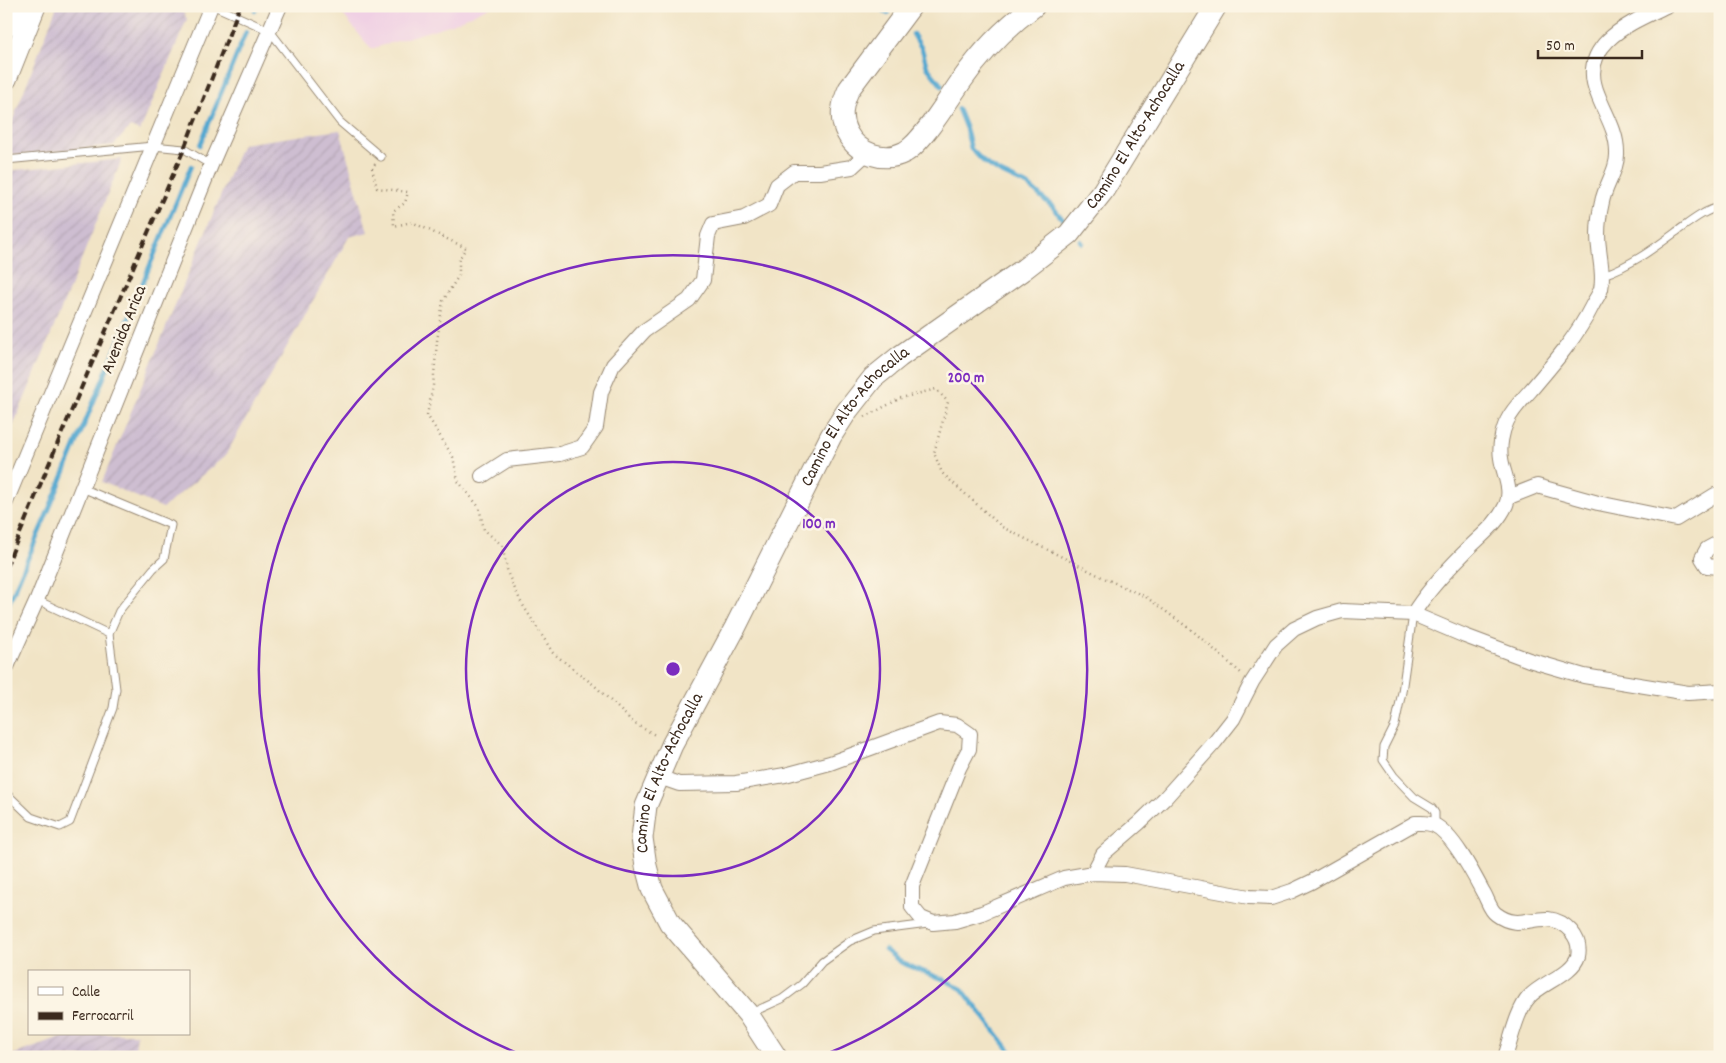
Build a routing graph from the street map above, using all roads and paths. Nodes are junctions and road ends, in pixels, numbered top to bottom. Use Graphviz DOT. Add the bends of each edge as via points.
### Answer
graph roads {
  1 [pos="14,6"];
  2 [pos="35,6"];
  3 [pos="212,6"];
  4 [pos="280,6"];
  5 [pos="912,6"];
  6 [pos="1034,6"];
  7 [pos="1216,6"];
  8 [pos="1666,6"];
  9 [pos="6,24"];
  10 [pos="270,30"];
  11 [pos="6,80"];
  12 [pos="153,146"];
  13 [pos="867,153"];
  14 [pos="381,157"];
  15 [pos="6,160"];
  16 [pos="211,165"];
  17 [pos="1720,207"];
  18 [pos="1602,275"];
  19 [pos="857,422"];
  20 [pos="482,476"];
  21 [pos="82,488"];
  22 [pos="1720,495"];
  23 [pos="1509,497"];
  24 [pos="6,502"];
  25 [pos="1720,542"];
  26 [pos="1720,567"];
  27 [pos="37,600"];
  28 [pos="1413,614"];
  29 [pos="109,634"];
  30 [pos="6,669"];
  31 [pos="1252,682"];
  32 [pos="1720,691"];
  33 [pos="672,745"];
  34 [pos="658,777"];
  35 [pos="6,793"];
  36 [pos="1435,826"];
  37 [pos="1093,873"];
  38 [pos="933,923"];
  39 [pos="748,1014"];
  40 [pos="770,1055"];
  41 [pos="1504,1057"];
  1 -- 9 [label="highway"];
  2 -- 11 [label="main road"];
  3 -- 10 [label="lane"];
  3 -- 12 [label="street"];
  4 -- 10 [label="street, Avenida Arica"];
  5 -- 13 [label="main road" via="849,89 843,102 846,132 854,144"];
  6 -- 13 [label="main road" via="999,35 963,78 919,141 894,156 881,158"];
  7 -- 33 [label="main road, Camino El Alto-Achocalla" via="1103,191 1069,234 899,356 873,378 847,410"];
  8 -- 18 [label="street" via="1615,33 1599,50 1593,66 1593,81 1616,138 1618,154 1602,202 1598,246"];
  10 -- 14 [label="lane" via="340,122"];
  10 -- 16 [label="street, Avenida Arica"];
  12 -- 15 [label="lane"];
  12 -- 16 [label="lane" via="184,149"];
  12 -- 24 [label="street"];
  13 -- 20 [label="street" via="852,166 820,172 794,172 777,185 769,205 744,218 713,224 708,236 703,280 690,300 644,331 613,365 601,392 596,427 582,447 560,454 507,460"];
  14 -- 33 [label="path" via="372,168 377,188 408,192 405,203 393,211 394,226 412,222 466,248 459,259 459,274 443,301 427,415 453,457 458,481 479,507 484,530 502,545 508,574 553,653 594,685 635,724"];
  16 -- 21 [label="street, Avenida Arica"];
  17 -- 18 [label="lane" via="1700,216 1633,262"];
  18 -- 23 [label="street" via="1601,290 1574,338 1507,420 1500,456"];
  19 -- 31 [label="path" via="901,398 936,389 948,402 934,453 942,473 1002,527 1146,597 1194,632"];
  21 -- 27 [label="street, Avenida Arica"];
  21 -- 29 [label="lane" via="171,525 164,559 152,569 120,611"];
  22 -- 23 [label="street" via="1676,519 1537,486"];
  23 -- 28 [label="street" via="1498,520 1437,581"];
  25 -- 26 [label="street" via="1707,548 1702,558 1707,566"];
  27 -- 29 [label="lane"];
  27 -- 30 [label="street, Avenida Arica"];
  28 -- 31 [label="street" via="1342,612 1317,618 1294,629 1276,645"];
  28 -- 32 [label="street" via="1520,657 1584,676 1688,693"];
  28 -- 36 [label="lane" via="1399,708 1384,747 1383,760 1414,797 1432,808"];
  29 -- 35 [label="lane" via="116,689 113,708 70,822 60,827 31,817"];
  31 -- 37 [label="street" via="1215,742 1152,811 1103,854"];
  33 -- 34 [label="main road, Camino El Alto-Achocalla"];
  34 -- 38 [label="street" via="679,784 736,783 785,775 830,763 939,723 957,725 970,734 969,749 912,886 912,906 921,918"];
  34 -- 39 [label="main road, Camino El Alto-Achocalla" via="646,806 642,838 652,889 670,923"];
  36 -- 37 [label="street" via="1426,822 1415,823 1311,882 1271,898 1249,897 1125,874"];
  36 -- 41 [label="street" via="1448,836 1494,913 1506,920 1524,923 1547,919 1561,923 1577,941 1578,956 1570,968 1529,997 1520,1012"];
  37 -- 38 [label="street" via="1064,878 982,913"];
  38 -- 39 [label="lane" via="874,931 850,941 782,999"];
  39 -- 40 [label="main road, Camino El Alto-Achocalla"];
}
